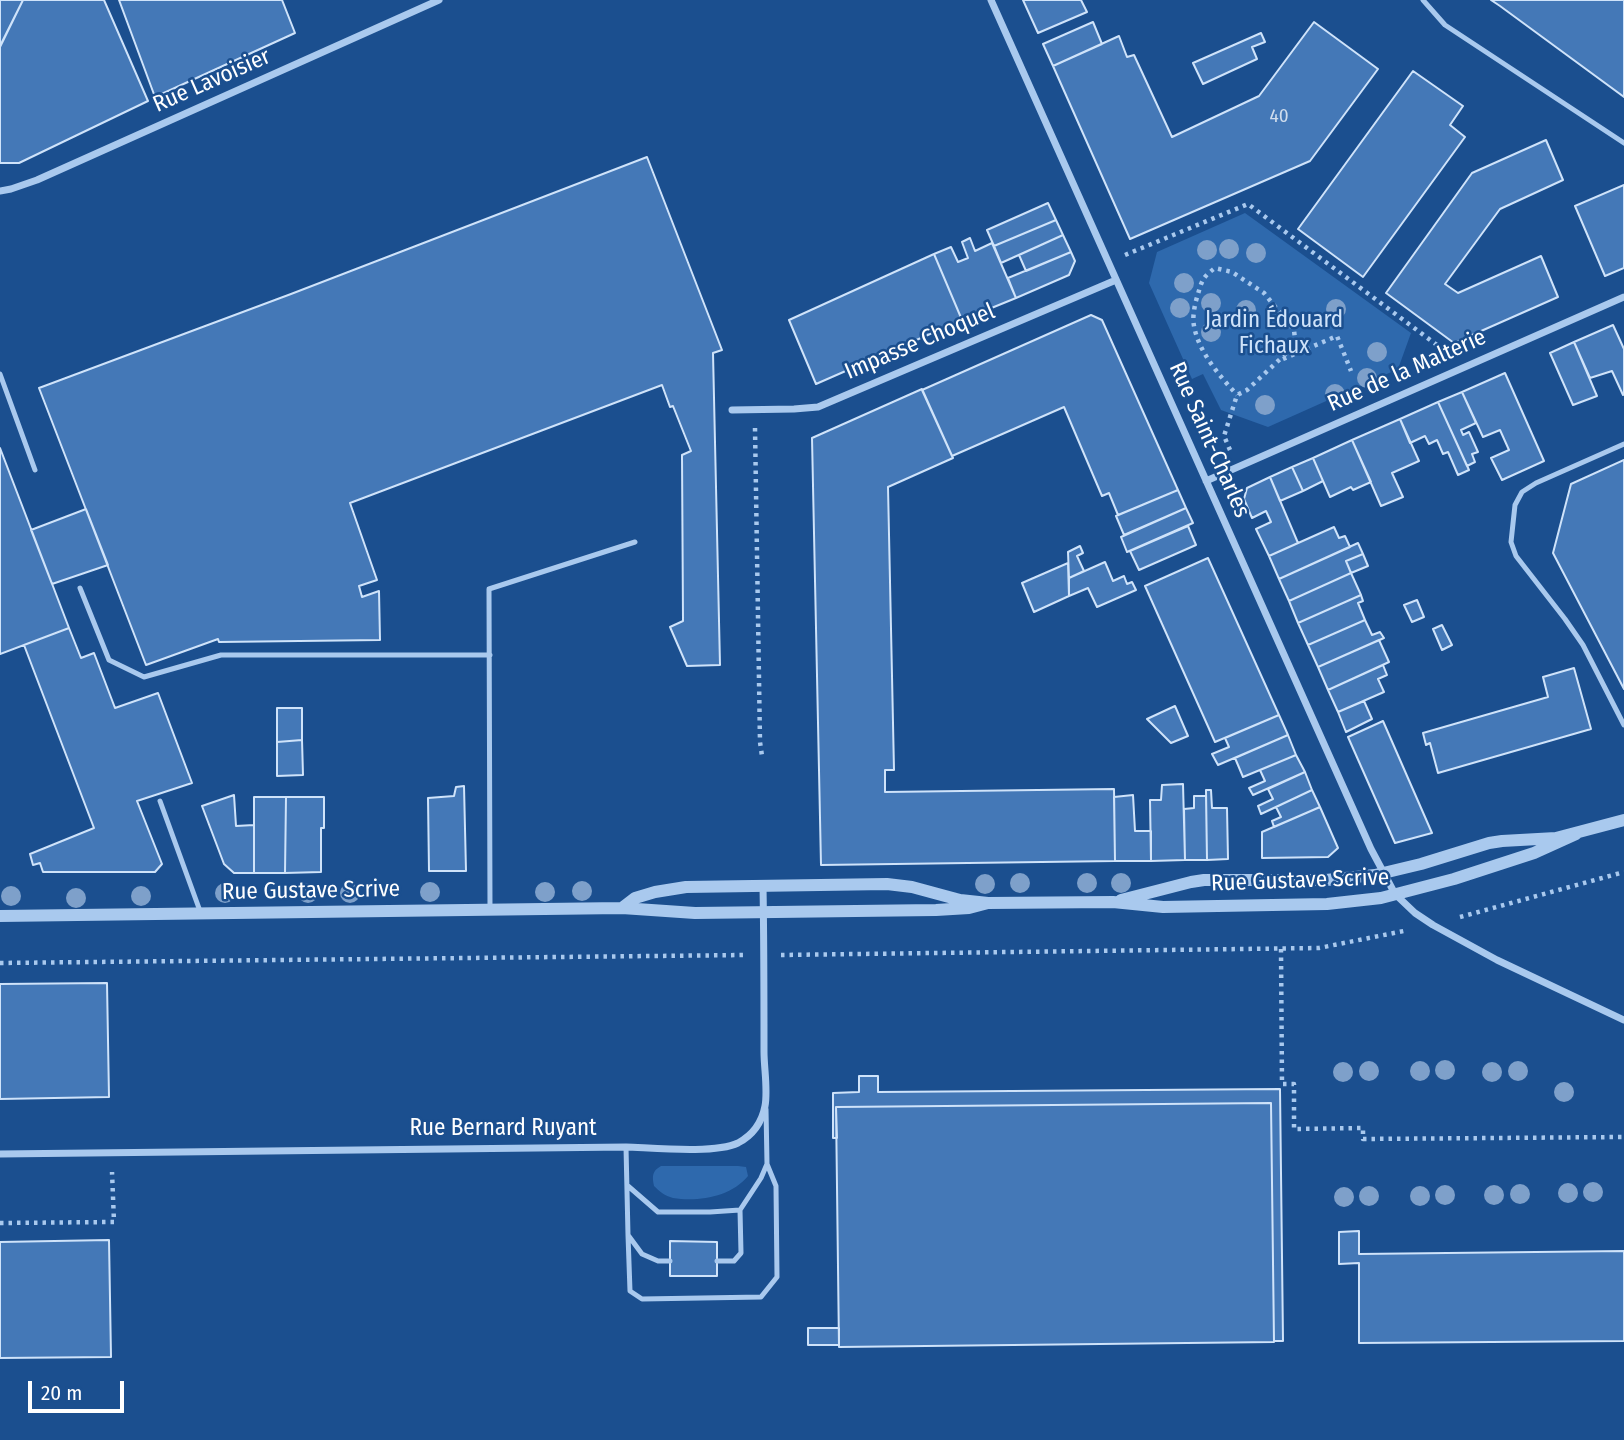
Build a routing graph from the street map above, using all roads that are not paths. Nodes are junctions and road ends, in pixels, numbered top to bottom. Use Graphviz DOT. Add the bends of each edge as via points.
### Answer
graph roads {
  1 [pos="439,0"];
  2 [pos="991,0"];
  3 [pos="1423,0"];
  4 [pos="1624,143"];
  5 [pos="0,191"];
  6 [pos="1116,280"];
  7 [pos="1624,297"];
  8 [pos="0,374"];
  9 [pos="732,410"];
  10 [pos="1624,444"];
  11 [pos="36,470"];
  12 [pos="1206,481"];
  13 [pos="635,542"];
  14 [pos="80,588"];
  15 [pos="490,655"];
  16 [pos="1624,725"];
  17 [pos="160,801"];
  18 [pos="1624,820"];
  19 [pos="1576,834"];
  20 [pos="1383,873"];
  21 [pos="763,886"];
  22 [pos="1395,894"];
  23 [pos="1113,902"];
  24 [pos="988,903"];
  25 [pos="622,908"];
  26 [pos="490,910"];
  27 [pos="763,912"];
  28 [pos="201,914"];
  29 [pos="0,916"];
  30 [pos="1624,1020"];
  31 [pos="766,1103"];
  32 [pos="626,1147"];
  33 [pos="0,1154"];
  34 [pos="767,1164"];
  35 [pos="628,1186"];
  36 [pos="740,1210"];
  37 [pos="628,1235"];
  38 [pos="670,1261"];
  39 [pos="718,1261"];
  1 -- 5 [label="street, Rue Lavoisier" via="37,180"];
  2 -- 6 [label="street, Rue Saint-Charles"];
  3 -- 4 [label="lane" via="1445,25"];
  6 -- 9 [label="street, Impasse Choquel" via="818,407"];
  6 -- 12 [label="street, Rue Saint-Charles"];
  7 -- 12 [label="street, Rue de la Malterie"];
  8 -- 11 [label="lane"];
  10 -- 16 [label="lane" via="1522,492 1515,505 1511,542 1516,556 1583,645"];
  12 -- 20 [label="street, Rue Saint-Charles"];
  13 -- 15 [label="lane" via="489,589"];
  14 -- 15 [label="lane" via="109,660 144,677 220,654"];
  15 -- 26 [label="lane"];
  17 -- 28 [label="lane"];
  18 -- 19 [label="street"];
  19 -- 20 [label="street, Rue Gustave Scrive" via="1489,843"];
  19 -- 22 [label="street" via="1498,865"];
  20 -- 22 [label="street, Rue Saint-Charles"];
  20 -- 23 [label="street, Rue Gustave Scrive" via="1326,880 1204,880"];
  21 -- 24 [label="street, Rue Gustave Scrive" via="887,884"];
  21 -- 25 [label="street, Rue Gustave Scrive" via="670,889 635,898"];
  21 -- 27 [label="street, Rue Bernard Ruyant"];
  22 -- 23 [label="street, Rue Gustave Scrive" via="1316,905 1163,907"];
  22 -- 30 [label="street, Rue Gustave Scrive" via="1433,925"];
  23 -- 24 [label="street, Rue Gustave Scrive"];
  24 -- 27 [label="street, Rue Gustave Scrive" via="944,910"];
  25 -- 26 [label="street, Rue Gustave Scrive"];
  25 -- 27 [label="street, Rue Gustave Scrive"];
  26 -- 28 [label="street, Rue Gustave Scrive"];
  27 -- 31 [label="street, Rue Bernard Ruyant"];
  28 -- 29 [label="street, Rue Gustave Scrive"];
  31 -- 32 [label="street, Rue Bernard Ruyant" via="757,1128 720,1149"];
  31 -- 34 [label="lane"];
  32 -- 33 [label="street, Rue Bernard Ruyant"];
  32 -- 35 [label="lane"];
  34 -- 36 [label="lane"];
  34 -- 37 [label="lane" via="776,1186 777,1277 761,1297 642,1299 630,1291"];
  35 -- 36 [label="lane" via="658,1212"];
  35 -- 37 [label="lane"];
  36 -- 39 [label="lane" via="741,1253 734,1261"];
  37 -- 38 [label="lane" via="642,1254"];
}
